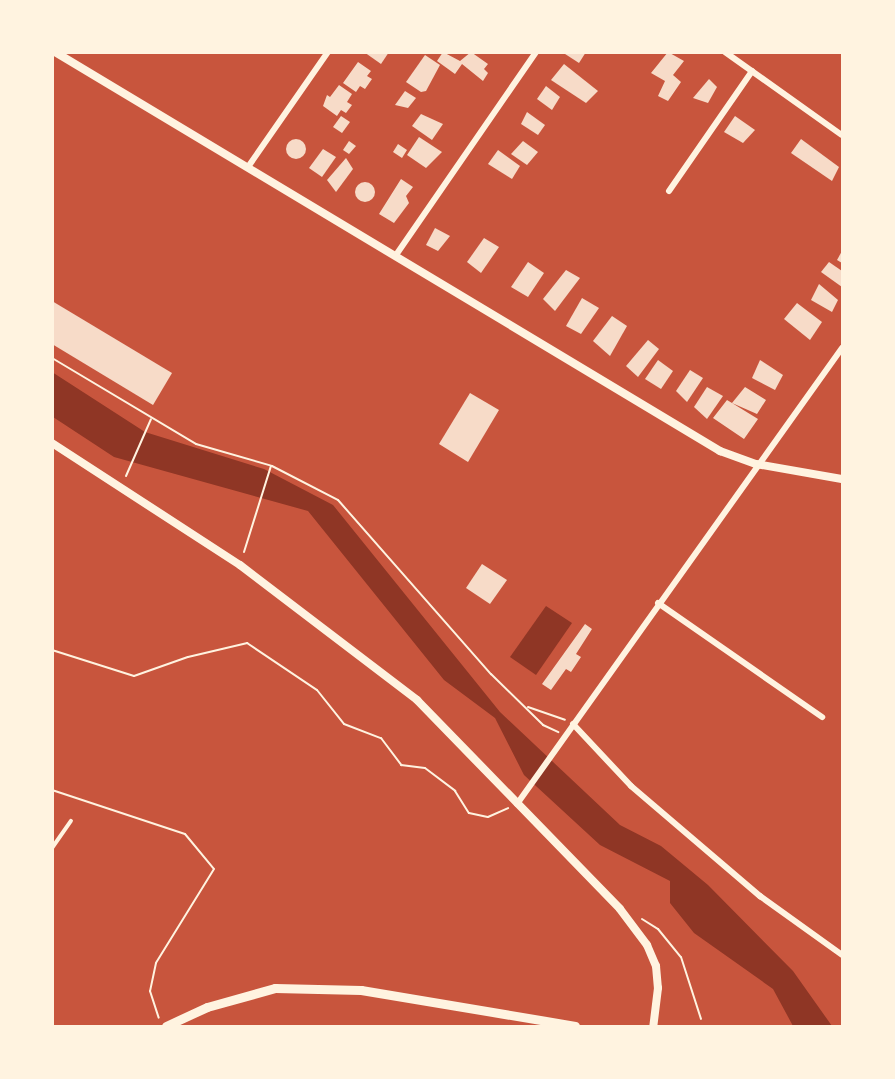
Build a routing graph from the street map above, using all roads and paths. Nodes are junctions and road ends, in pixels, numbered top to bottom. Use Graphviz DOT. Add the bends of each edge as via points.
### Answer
graph roads {
  1 [pos="55,52"];
  2 [pos="328,52"];
  3 [pos="536,52"];
  4 [pos="725,52"];
  5 [pos="752,71"];
  6 [pos="843,135"];
  7 [pos="248,167"];
  8 [pos="669,191"];
  9 [pos="396,255"];
  10 [pos="843,348"];
  11 [pos="52,358"];
  12 [pos="151,419"];
  13 [pos="52,443"];
  14 [pos="756,464"];
  15 [pos="272,466"];
  16 [pos="126,476"];
  17 [pos="843,478"];
  18 [pos="244,552"];
  19 [pos="658,603"];
  20 [pos="52,650"];
  21 [pos="527,707"];
  22 [pos="822,717"];
  23 [pos="573,724"];
  24 [pos="552,728"];
  25 [pos="52,790"];
  26 [pos="517,804"];
  27 [pos="71,821"];
  28 [pos="52,848"];
  29 [pos="641,919"];
  30 [pos="843,956"];
  31 [pos="701,1019"];
  32 [pos="164,1026"];
  33 [pos="575,1026"];
  34 [pos="654,1026"];
  1 -- 7 [label="street"];
  2 -- 7 [label="street"];
  3 -- 9 [label="street"];
  4 -- 5 [label="street"];
  5 -- 6 [label="street"];
  5 -- 8 [label="street"];
  7 -- 9 [label="street"];
  9 -- 14 [label="street" via="720,452"];
  10 -- 14 [label="street"];
  11 -- 12 [label="path"];
  12 -- 15 [label="path" via="196,444"];
  12 -- 16 [label="path"];
  13 -- 26 [label="street" via="240,565 417,700"];
  14 -- 17 [label="street"];
  14 -- 19 [label="street"];
  15 -- 18 [label="path"];
  15 -- 21 [label="path" via="338,500 491,674"];
  19 -- 22 [label="street"];
  19 -- 23 [label="street"];
  20 -- 26 [label="path" via="134,676 188,657 247,643 317,690 344,724 381,738 401,765 425,768 455,790 469,813 488,817"];
  21 -- 23 [label="path" via="552,712"];
  21 -- 24 [label="path" via="543,725"];
  23 -- 26 [label="street"];
  23 -- 30 [label="street" via="648,801 760,896"];
  25 -- 32 [label="path" via="185,834 214,869 156,963 150,991"];
  26 -- 34 [label="street" via="620,909 647,945 656,966 658,988"];
  27 -- 28 [label="lane"];
  29 -- 31 [label="path" via="658,929 681,957"];
  32 -- 33 [label="main road" via="207,1007 275,988 361,990"];
}
